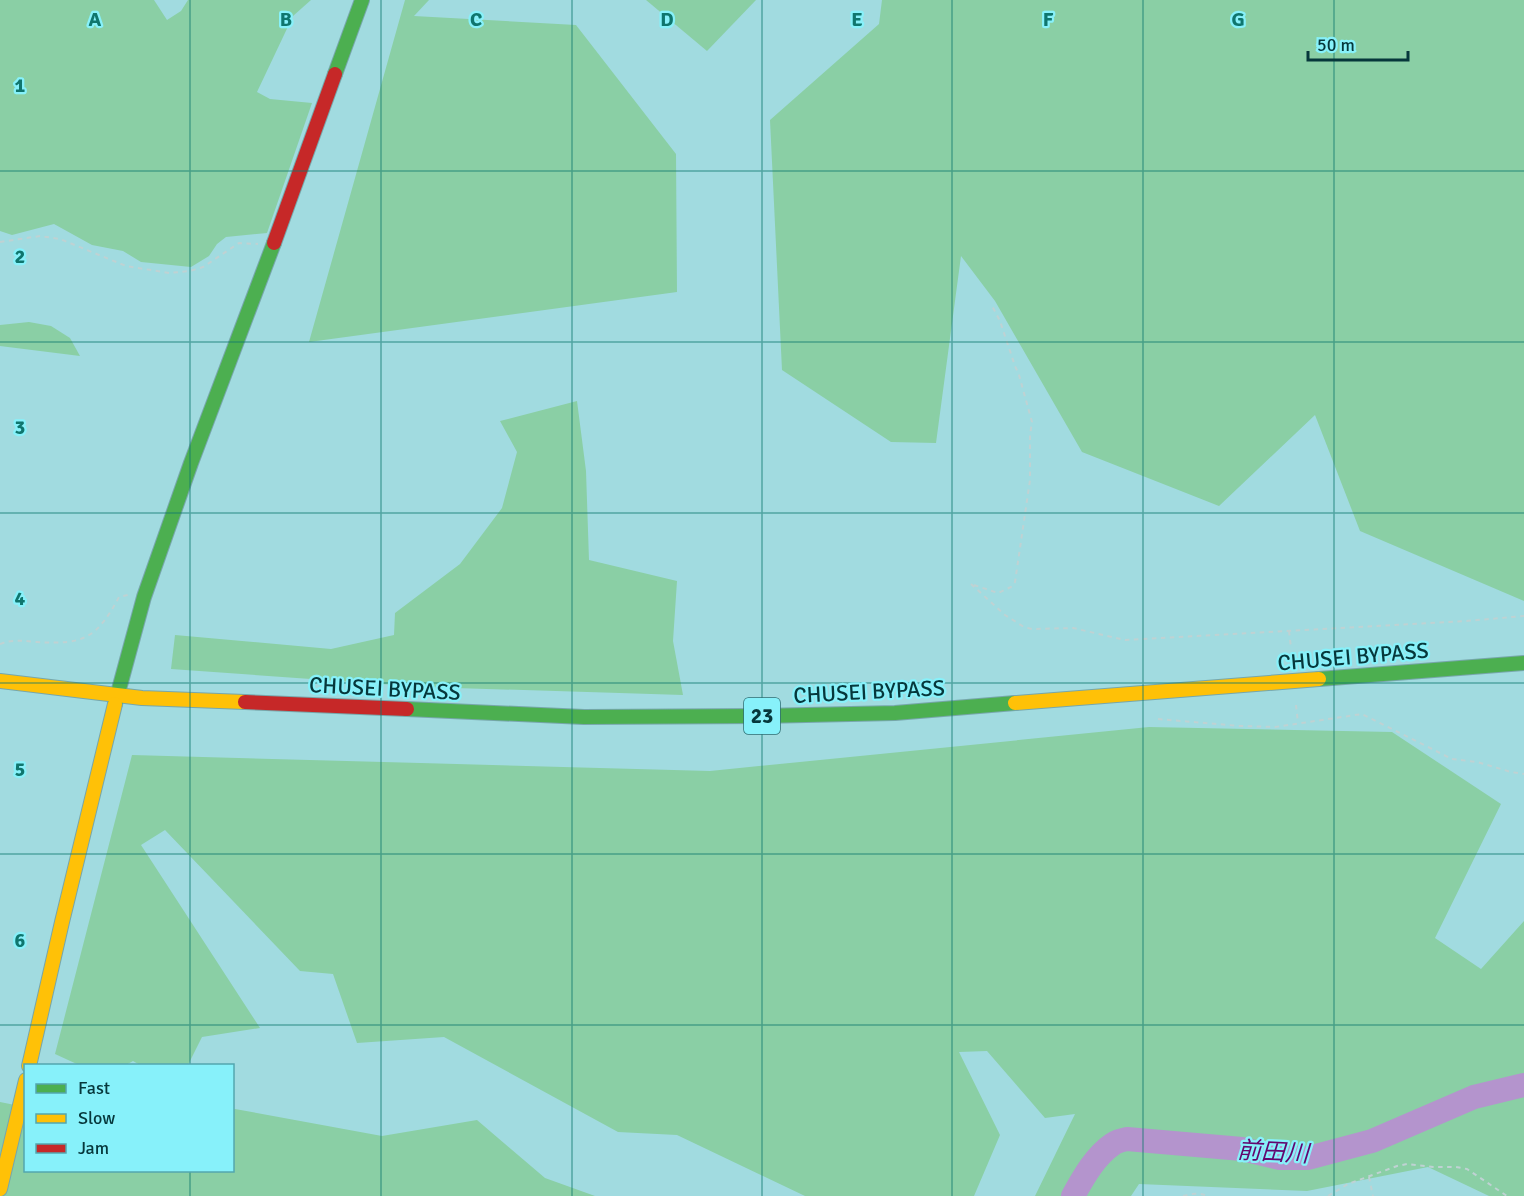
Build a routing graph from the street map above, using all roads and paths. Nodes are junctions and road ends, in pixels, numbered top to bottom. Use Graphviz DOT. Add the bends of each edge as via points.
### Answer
graph roads {
  1 [pos="362,0"];
  2 [pos="0,242"];
  3 [pos="272,247"];
  4 [pos="991,304"];
  5 [pos="144,597"];
  6 [pos="1524,616"];
  7 [pos="1289,631"];
  8 [pos="0,644"];
  9 [pos="1290,648"];
  10 [pos="1524,663"];
  11 [pos="0,681"];
  12 [pos="117,695"];
  13 [pos="1296,705"];
  14 [pos="1158,719"];
  15 [pos="1298,723"];
  16 [pos="1524,774"];
  17 [pos="29,1064"];
  18 [pos="24,1088"];
  19 [pos="1369,1177"];
  20 [pos="0,1189"];
  21 [pos="1183,1196"];
  22 [pos="1207,1196"];
  23 [pos="1328,1196"];
  24 [pos="1373,1196"];
  25 [pos="1507,1196"];
  1 -- 3 [label="main road"];
  2 -- 3 [label="path" via="50,237 126,266 169,273 203,267 239,243"];
  3 -- 5 [label="main road"];
  4 -- 7 [label="path" via="1019,375 1032,422 1030,480 1015,582 998,593 971,584 1005,615 1032,629 1073,628 1125,640"];
  5 -- 8 [label="path" via="119,597 97,631 78,639 56,643 13,640"];
  5 -- 12 [label="main road"];
  6 -- 7 [label="path"];
  7 -- 9 [label="path"];
  10 -- 12 [label="main road, CHUSEI BYPASS / 23" via="895,713 584,717"];
  11 -- 12 [label="main road, CHUSEI BYPASS / 23"];
  12 -- 17 [label="main road"];
  13 -- 15 [label="path"];
  14 -- 15 [label="path" via="1240,726"];
  15 -- 16 [label="path" via="1362,714 1452,759"];
  18 -- 20 [label="main road"];
  19 -- 23 [label="path"];
  19 -- 24 [label="path"];
  19 -- 25 [label="path" via="1407,1164 1467,1168"];
  21 -- 22 [label="path"];
}
